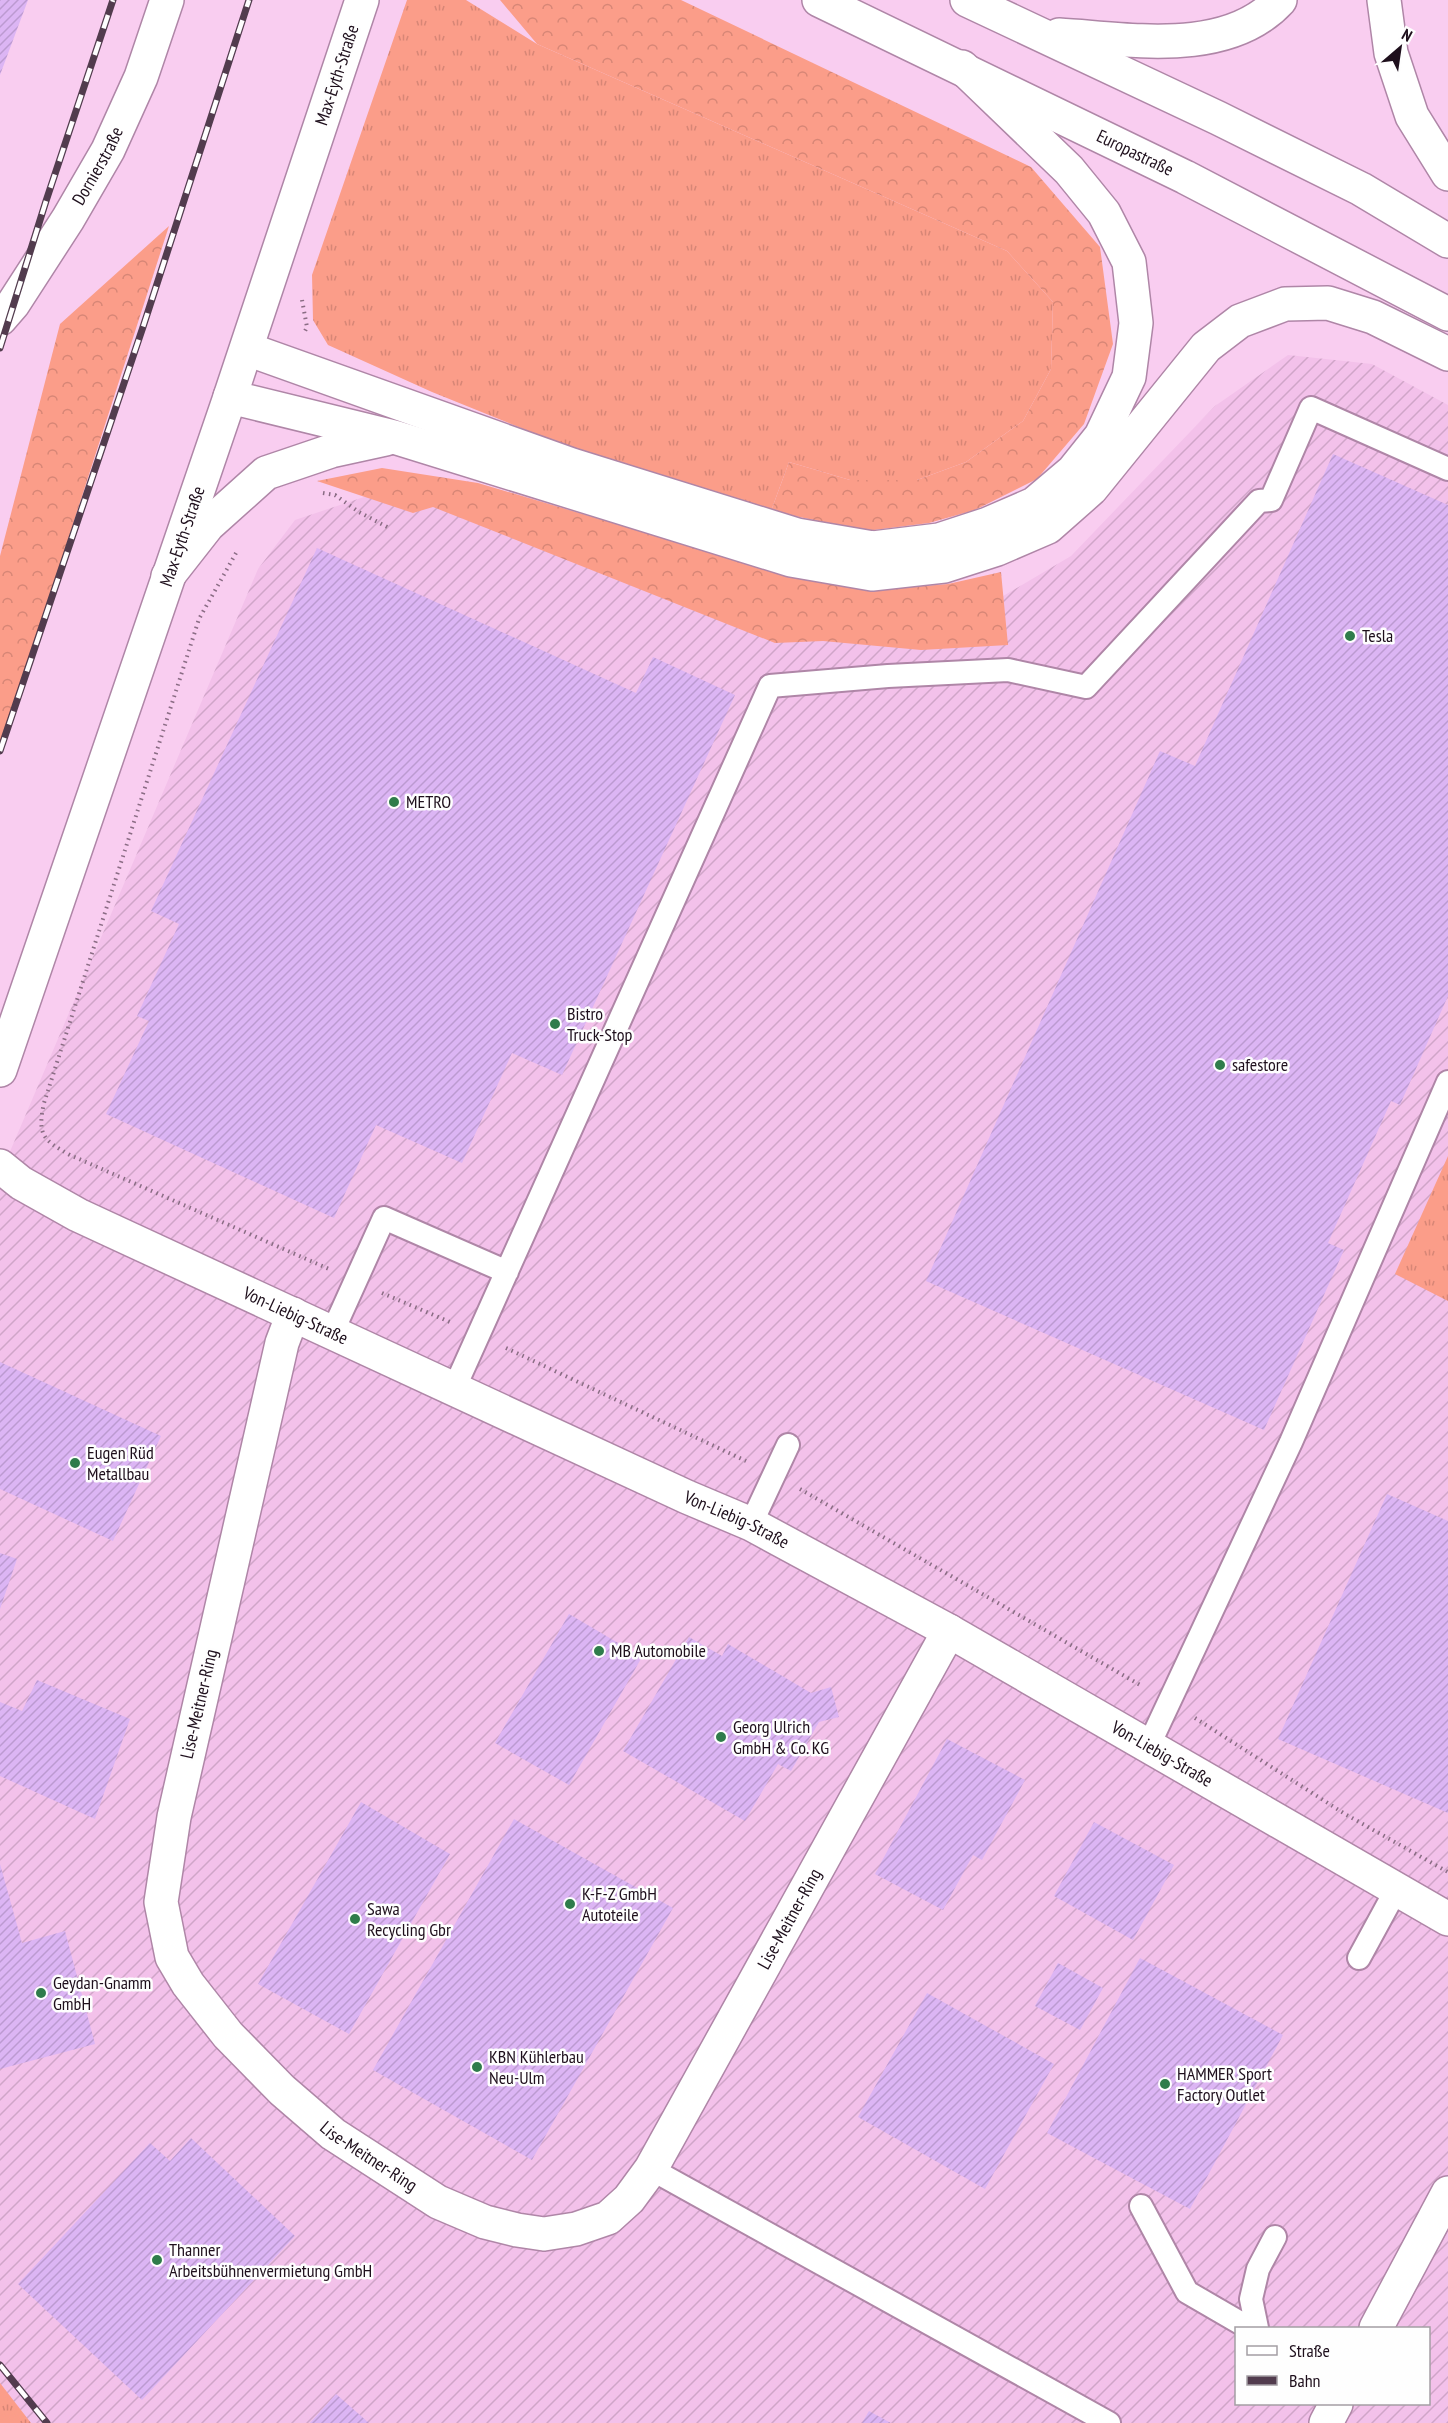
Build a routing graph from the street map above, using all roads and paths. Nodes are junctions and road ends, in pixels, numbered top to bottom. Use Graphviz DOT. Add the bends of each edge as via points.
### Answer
graph roads {
  1 [pos="167,0"];
  2 [pos="362,0"];
  3 [pos="819,0"];
  4 [pos="966,0"];
  5 [pos="1280,0"];
  6 [pos="1384,0"];
  7 [pos="1041,34"];
  8 [pos="962,67"];
  9 [pos="1448,174"];
  10 [pos="1361,189"];
  11 [pos="1277,226"];
  12 [pos="1448,228"];
  13 [pos="1448,241"];
  14 [pos="1448,314"];
  15 [pos="0,319"];
  16 [pos="1448,336"];
  17 [pos="247,349"];
  18 [pos="1448,354"];
  19 [pos="230,397"];
  20 [pos="394,437"];
  21 [pos="1448,469"];
  22 [pos="335,495"];
  23 [pos="389,528"];
  24 [pos="241,545"];
  25 [pos="168,576"];
  26 [pos="0,1070"];
  27 [pos="1448,1082"];
  28 [pos="47,1142"];
  29 [pos="0,1166"];
  30 [pos="507,1272"];
  31 [pos="293,1314"];
  32 [pos="332,1333"];
  33 [pos="454,1389"];
  34 [pos="788,1445"];
  35 [pos="751,1524"];
  36 [pos="949,1631"];
  37 [pos="1148,1746"];
  38 [pos="1396,1890"];
  39 [pos="1448,1919"];
  40 [pos="1359,1958"];
  41 [pos="651,2169"];
  42 [pos="1448,2193"];
  43 [pos="1141,2206"];
  44 [pos="1275,2237"];
  45 [pos="1247,2327"];
  46 [pos="1257,2327"];
  47 [pos="1377,2327"];
  48 [pos="1335,2405"];
  49 [pos="1109,2423"];
  50 [pos="1326,2423"];
  1 -- 15 [label="main road, Dornierstraße" via="141,77 108,150 68,219"];
  2 -- 17 [label="main road, Max-Eyth-Straße"];
  3 -- 8 [label="main road, Europastraße"];
  4 -- 7 [label="main road"];
  5 -- 7 [label="main road" via="1269,11 1226,34 1180,41"];
  6 -- 9 [label="main road" via="1390,53 1412,116"];
  7 -- 10 [label="main road"];
  8 -- 11 [label="main road, Europastraße"];
  8 -- 17 [label="main road" via="1070,170 1104,213 1129,262 1136,322 1129,376 1101,436 1073,471 1034,504 988,524 939,540 873,548 797,535 572,465"];
  10 -- 12 [label="main road"];
  10 -- 13 [label="main road"];
  11 -- 14 [label="main road, Europastraße"];
  11 -- 16 [label="main road"];
  17 -- 19 [label="main road, Max-Eyth-Straße"];
  18 -- 20 [label="main road" via="1373,316 1328,303 1285,304 1240,321 1206,347 1091,489 1048,527 944,566 872,574 791,560"];
  19 -- 20 [label="main road"];
  19 -- 25 [label="main road, Max-Eyth-Straße"];
  20 -- 25 [label="main road" via="331,451 266,473 208,525"];
  21 -- 30 [label="lane" via="1311,408 1271,500 1259,501 1086,687 1008,670 770,686"];
  22 -- 23 [label="path"];
  24 -- 28 [label="path" via="199,620 44,1103 40,1123"];
  25 -- 26 [label="main road, Max-Eyth-Straße"];
  27 -- 37 [label="lane" via="1290,1442"];
  29 -- 31 [label="main road, Von-Liebig-Straße" via="21,1183 78,1215"];
  30 -- 32 [label="lane" via="384,1218"];
  30 -- 33 [label="lane"];
  31 -- 32 [label="main road, Von-Liebig-Straße"];
  31 -- 41 [label="main road, Lise-Meitner-Ring" via="282,1343 174,1817 161,1902 172,1957 228,2035 282,2090 333,2134 447,2206 517,2230 544,2234 576,2229 608,2218 629,2199"];
  32 -- 33 [label="main road, Von-Liebig-Straße"];
  33 -- 35 [label="main road, Von-Liebig-Straße"];
  34 -- 35 [label="lane"];
  35 -- 36 [label="main road, Von-Liebig-Straße"];
  36 -- 37 [label="main road, Von-Liebig-Straße"];
  36 -- 41 [label="main road, Lise-Meitner-Ring"];
  37 -- 38 [label="main road, Von-Liebig-Straße"];
  38 -- 39 [label="main road, Von-Liebig-Straße"];
  38 -- 40 [label="lane"];
  41 -- 49 [label="lane"];
  42 -- 47 [label="main road"];
  43 -- 45 [label="lane" via="1187,2292"];
  44 -- 46 [label="lane" via="1258,2269 1251,2299"];
  48 -- 50 [label="main road"];
}
